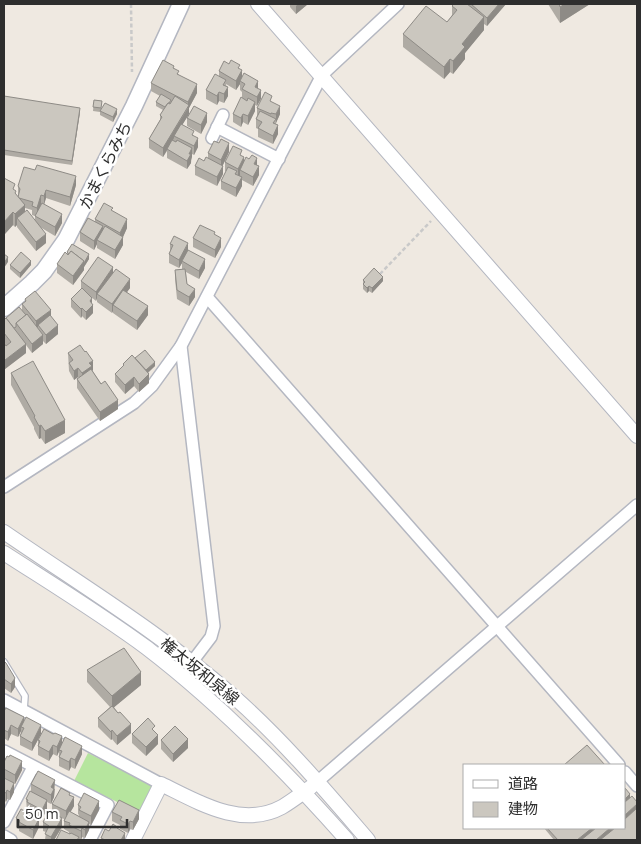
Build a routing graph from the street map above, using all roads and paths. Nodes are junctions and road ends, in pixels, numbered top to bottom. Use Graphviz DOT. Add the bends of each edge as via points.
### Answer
graph roads {
  1 [pos="131,4"];
  2 [pos="181,4"];
  3 [pos="258,4"];
  4 [pos="398,4"];
  5 [pos="322,75"];
  6 [pos="133,78"];
  7 [pos="223,114"];
  8 [pos="217,127"];
  9 [pos="212,138"];
  10 [pos="279,159"];
  11 [pos="440,211"];
  12 [pos="380,274"];
  13 [pos="207,297"];
  14 [pos="4,308"];
  15 [pos="181,346"];
  16 [pos="637,436"];
  17 [pos="4,487"];
  18 [pos="637,505"];
  19 [pos="4,532"];
  20 [pos="4,553"];
  21 [pos="497,626"];
  22 [pos="4,662"];
  23 [pos="192,662"];
  24 [pos="4,700"];
  25 [pos="24,710"];
  26 [pos="4,751"];
  27 [pos="618,764"];
  28 [pos="33,767"];
  29 [pos="626,773"];
  30 [pos="318,782"];
  31 [pos="161,784"];
  32 [pos="637,786"];
  33 [pos="304,792"];
  34 [pos="4,822"];
  35 [pos="4,836"];
  36 [pos="11,840"];
  37 [pos="90,840"];
  38 [pos="133,840"];
  39 [pos="347,840"];
  40 [pos="368,840"];
  1 -- 6 [label="path"];
  2 -- 14 [label="main road, かまくらみち" via="66,240 44,271"];
  3 -- 5 [label="street"];
  4 -- 5 [label="street"];
  5 -- 10 [label="street"];
  5 -- 11 [label="street"];
  7 -- 8 [label="street"];
  8 -- 9 [label="street"];
  8 -- 10 [label="street"];
  10 -- 13 [label="street"];
  11 -- 12 [label="path"];
  11 -- 16 [label="street"];
  13 -- 15 [label="street"];
  13 -- 21 [label="street"];
  15 -- 17 [label="street" via="152,386 134,402"];
  15 -- 23 [label="street" via="214,626 211,637"];
  18 -- 21 [label="street"];
  19 -- 23 [label="street, 権太坂和泉線"];
  20 -- 33 [label="street, 権太坂和泉線" via="147,648 223,713"];
  21 -- 27 [label="street"];
  21 -- 30 [label="street"];
  22 -- 25 [label="lane" via="25,696"];
  23 -- 30 [label="street, 権太坂和泉線" via="278,738"];
  24 -- 25 [label="street"];
  25 -- 31 [label="street"];
  26 -- 28 [label="street"];
  28 -- 34 [label="street"];
  28 -- 37 [label="street" via="108,805"];
  29 -- 32 [label="street"];
  30 -- 33 [label="street"];
  30 -- 40 [label="street, 権太坂和泉線"];
  31 -- 33 [label="street" via="209,806 240,815 272,811"];
  31 -- 38 [label="street"];
  33 -- 39 [label="street, 権太坂和泉線"];
  35 -- 36 [label="street"];
}
